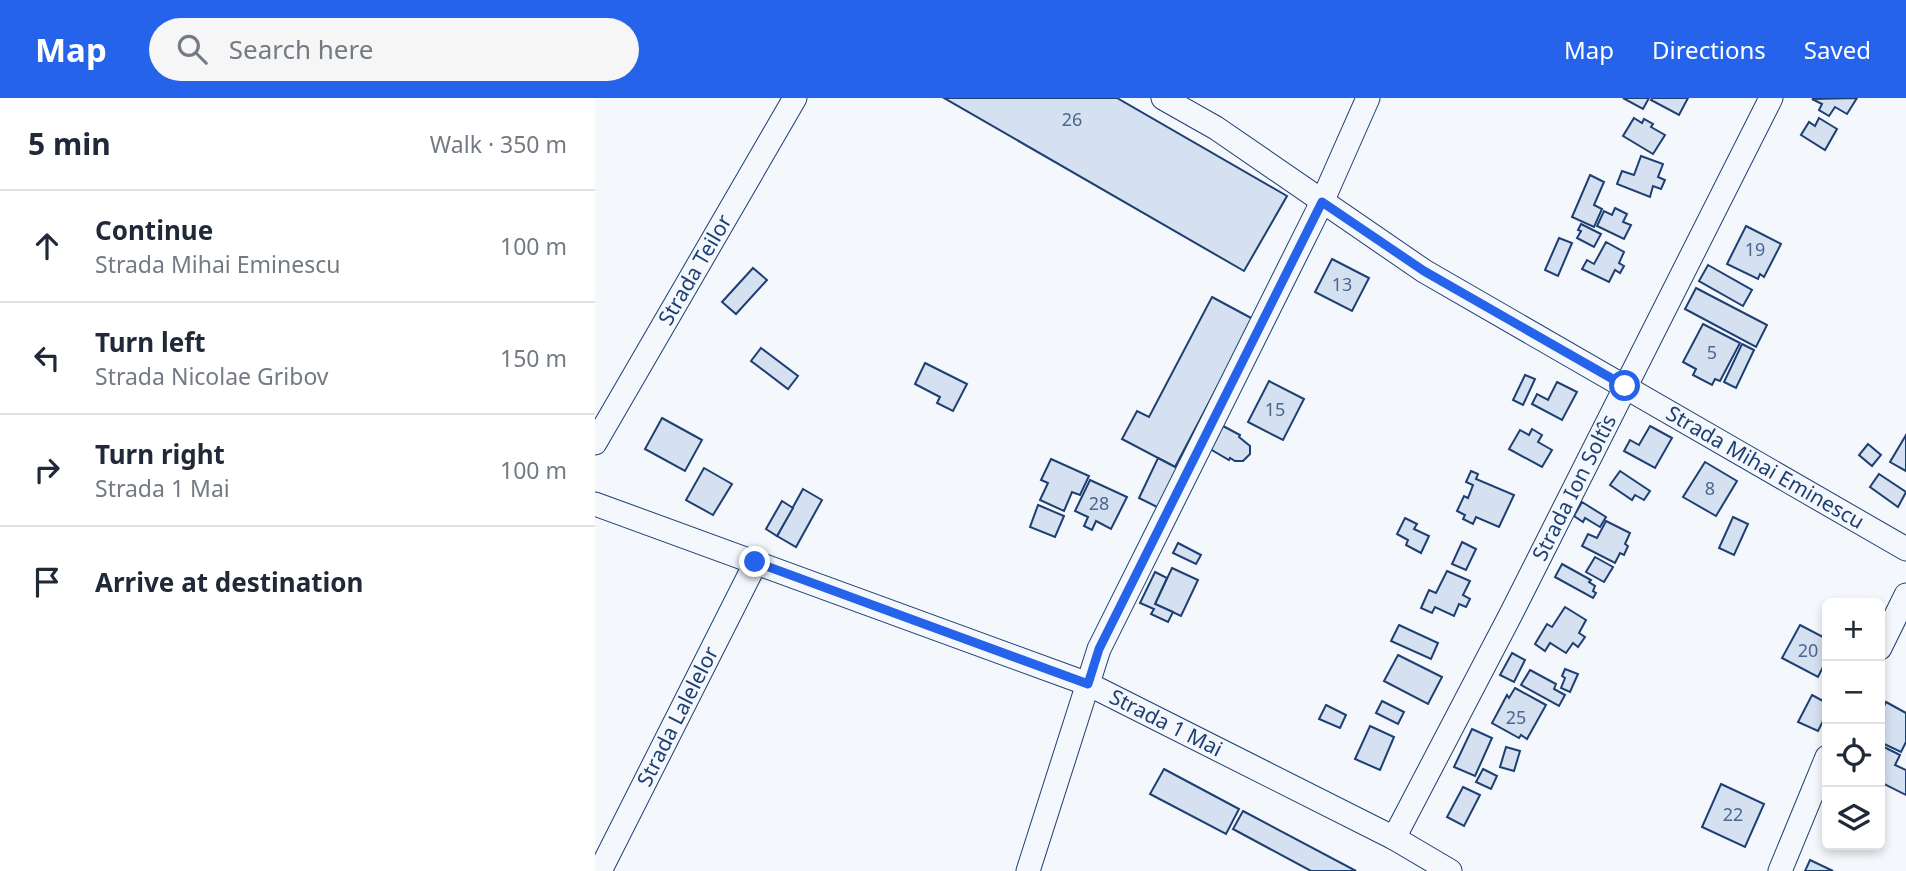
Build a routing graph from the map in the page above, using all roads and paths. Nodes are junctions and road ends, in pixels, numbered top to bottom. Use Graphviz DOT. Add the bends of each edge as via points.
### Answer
graph roads {
  1 [pos="795,98"];
  2 [pos="1163,98"];
  3 [pos="1368,98"];
  4 [pos="1771,98"];
  5 [pos="1322,202"];
  6 [pos="1625,386"];
  7 [pos="595,443"];
  8 [pos="595,504"];
  9 [pos="1906,549"];
  10 [pos="755,562"];
  11 [pos="1906,595"];
  12 [pos="1885,638"];
  13 [pos="1088,684"];
  14 [pos="1822,769"];
  15 [pos="1394,838"];
  16 [pos="600,871"];
  17 [pos="1028,871"];
  18 [pos="1450,871"];
  19 [pos="1780,871"];
  1 -- 7 [label="street, Strada Teilor"];
  2 -- 5 [label="street, Strada Mihai Eminescu" via="1216,128"];
  3 -- 5 [label="street"];
  4 -- 6 [label="street, Strada Ion Soltîs"];
  5 -- 6 [label="street, Strada Mihai Eminescu" via="1424,271"];
  5 -- 13 [label="street" via="1099,649"];
  6 -- 9 [label="street, Strada Mihai Eminescu"];
  6 -- 15 [label="street, Strada Ion Soltîs"];
  8 -- 10 [label="street, Strada 1 Mai"];
  10 -- 13 [label="street, Strada 1 Mai"];
  10 -- 16 [label="street, Strada Lalelelor"];
  11 -- 12 [label="street"];
  13 -- 15 [label="street, Strada 1 Mai"];
  13 -- 17 [label="street"];
  14 -- 19 [label="street"];
  15 -- 18 [label="street, Strada 1 Mai"];
}
